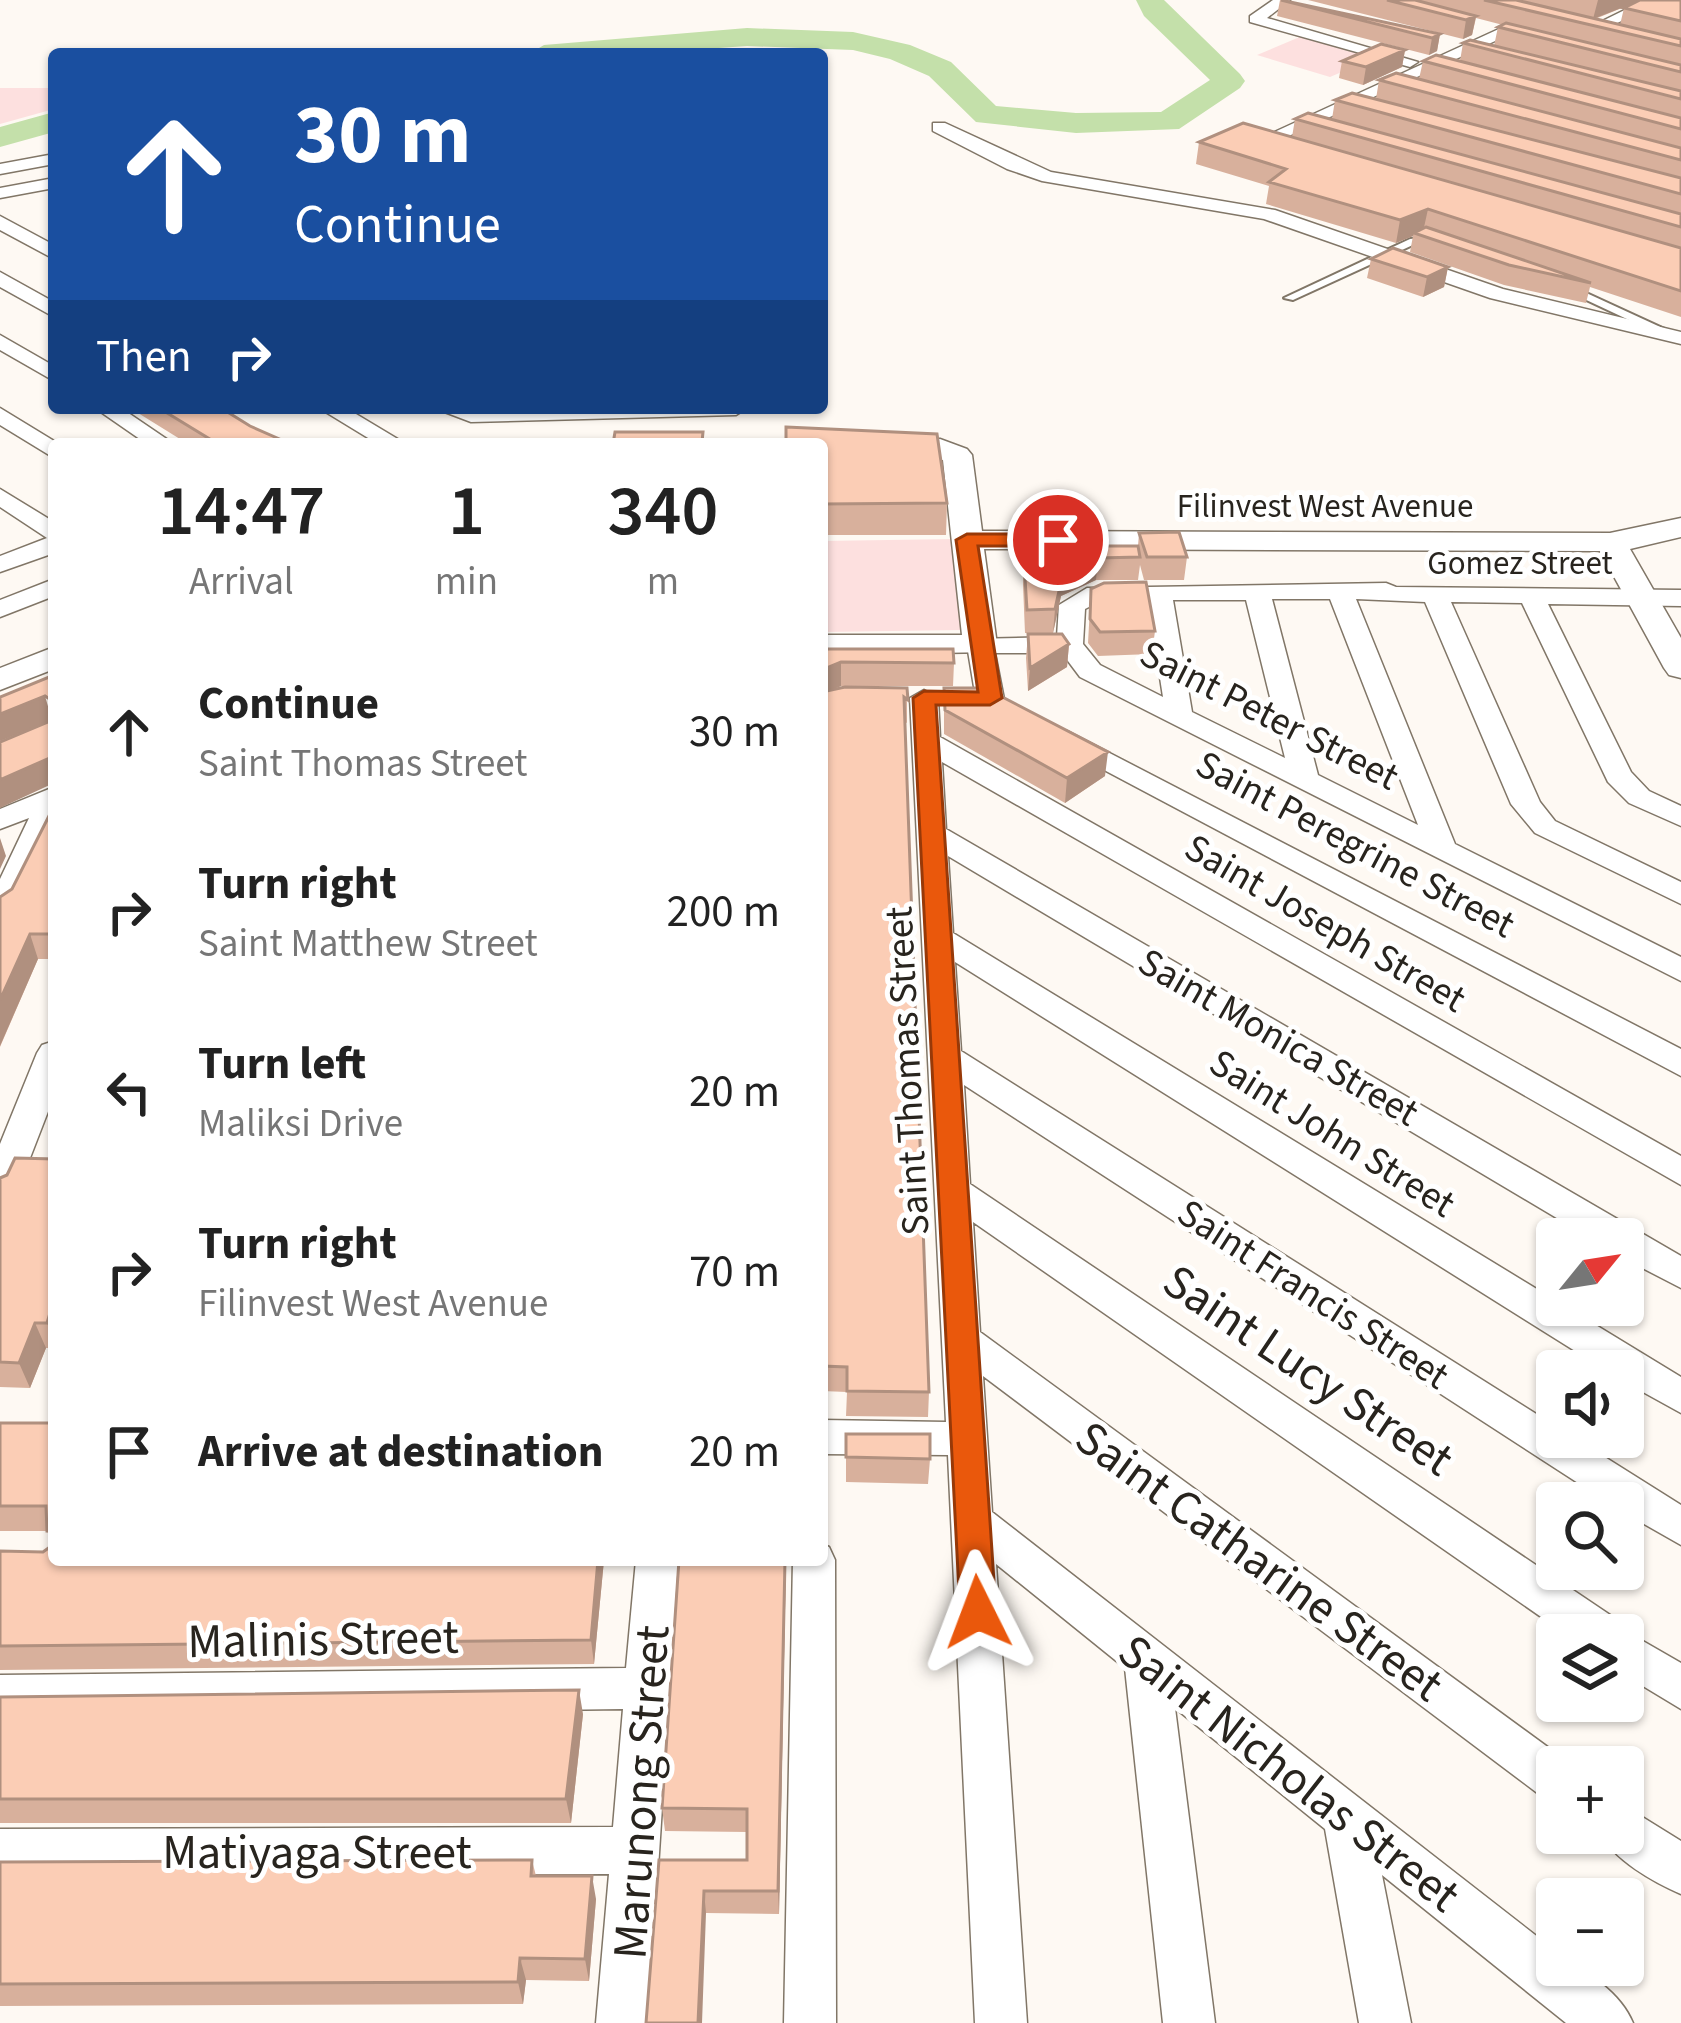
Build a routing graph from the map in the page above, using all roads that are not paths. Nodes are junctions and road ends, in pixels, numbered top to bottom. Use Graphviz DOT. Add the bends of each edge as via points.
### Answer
graph roads {
  1 [pos="1657,0"];
  2 [pos="1286,4"];
  3 [pos="1571,26"];
  4 [pos="1478,28"];
  5 [pos="1592,31"];
  6 [pos="1501,33"];
  7 [pos="1613,35"];
  8 [pos="1523,39"];
  9 [pos="1444,44"];
  10 [pos="1464,50"];
  11 [pos="1486,55"];
  12 [pos="1427,66"];
  13 [pos="1450,72"];
  14 [pos="1389,83"];
  15 [pos="1423,93"];
  16 [pos="1345,103"];
  17 [pos="1367,109"];
  18 [pos="1302,123"];
  19 [pos="939,127"];
  20 [pos="1324,129"];
  21 [pos="1302,154"];
  22 [pos="48,160"];
  23 [pos="0,169"];
  24 [pos="48,184"];
  25 [pos="30,187"];
  26 [pos="0,193"];
  27 [pos="48,197"];
  28 [pos="0,222"];
  29 [pos="1450,247"];
  30 [pos="48,250"];
  31 [pos="1388,255"];
  32 [pos="0,278"];
  33 [pos="1564,286"];
  34 [pos="1289,298"];
  35 [pos="48,306"];
  36 [pos="1676,337"];
  37 [pos="0,341"];
  38 [pos="48,370"];
  39 [pos="116,414"];
  40 [pos="341,414"];
  41 [pos="623,414"];
  42 [pos="0,415"];
  43 [pos="656,417"];
  44 [pos="154,438"];
  45 [pos="383,438"];
  46 [pos="48,447"];
  47 [pos="828,449"];
  48 [pos="6,507"];
  49 [pos="1681,527"];
  50 [pos="48,530"];
  51 [pos="967,540"];
  52 [pos="1610,542"];
  53 [pos="48,546"];
  54 [pos="0,565"];
  55 [pos="48,589"];
  56 [pos="1340,591"];
  57 [pos="1159,592"];
  58 [pos="1257,592"];
  59 [pos="1435,595"];
  60 [pos="1531,595"];
  61 [pos="1640,596"];
  62 [pos="1681,598"];
  63 [pos="0,609"];
  64 [pos="828,645"];
  65 [pos="980,645"];
  66 [pos="1070,645"];
  67 [pos="48,660"];
  68 [pos="1681,668"];
  69 [pos="0,680"];
  70 [pos="968,703"];
  71 [pos="1179,714"];
  72 [pos="930,743"];
  73 [pos="1304,778"];
  74 [pos="48,798"];
  75 [pos="48,809"];
  76 [pos="4,814"];
  77 [pos="1681,817"];
  78 [pos="935,835"];
  79 [pos="1442,848"];
  80 [pos="1681,894"];
  81 [pos="0,912"];
  82 [pos="941,939"];
  83 [pos="1681,970"];
  84 [pos="947,1058"];
  85 [pos="1681,1064"];
  86 [pos="48,1068"];
  87 [pos="1681,1172"];
  88 [pos="0,1189"];
  89 [pos="953,1191"];
  90 [pos="1587,1218"];
  91 [pos="1644,1252"];
  92 [pos="1681,1274"];
  93 [pos="963,1340"];
  94 [pos="1681,1397"];
  95 [pos="828,1438"];
  96 [pos="969,1439"];
  97 [pos="973,1521"];
  98 [pos="1681,1527"];
  99 [pos="657,1566"];
  100 [pos="814,1566"];
  101 [pos="1572,1614"];
  102 [pos="1146,1658"];
  103 [pos="1644,1663"];
  104 [pos="648,1688"];
  105 [pos="1681,1688"];
  106 [pos="0,1696"];
  107 [pos="1536,1763"];
  108 [pos="1347,1817"];
  109 [pos="1644,1843"];
  110 [pos="635,1850"];
  111 [pos="0,1852"];
  112 [pos="1681,1870"];
  113 [pos="1569,2006"];
  114 [pos="622,2023"];
  115 [pos="810,2023"];
  116 [pos="1001,2023"];
  117 [pos="1189,2023"];
  118 [pos="1385,2023"];
  119 [pos="1607,2023"];
  1 -- 5 [label="street"];
  2 -- 12 [label="street" via="1254,16"];
  3 -- 5 [label="street"];
  4 -- 6 [label="street"];
  5 -- 7 [label="street"];
  6 -- 8 [label="street"];
  6 -- 10 [label="street"];
  9 -- 10 [label="street"];
  10 -- 11 [label="street"];
  10 -- 12 [label="street"];
  12 -- 13 [label="street"];
  12 -- 14 [label="street"];
  14 -- 15 [label="street"];
  14 -- 16 [label="street"];
  16 -- 17 [label="street"];
  16 -- 18 [label="street"];
  18 -- 20 [label="street"];
  18 -- 21 [label="street" via="1268,138"];
  19 -- 31 [label="street" via="1048,177 1268,214"];
  22 -- 23 [label="street"];
  24 -- 25 [label="street"];
  25 -- 26 [label="street"];
  25 -- 27 [label="street"];
  28 -- 30 [label="street"];
  29 -- 31 [label="lane" via="1422,239"];
  31 -- 34 [label="lane"];
  31 -- 36 [label="street" via="1497,294"];
  32 -- 35 [label="street"];
  33 -- 36 [label="lane"];
  37 -- 38 [label="street"];
  39 -- 44 [label="street"];
  40 -- 45 [label="street"];
  41 -- 43 [label="street"];
  42 -- 46 [label="street"];
  47 -- 51 [label="street" via="957,454"];
  48 -- 50 [label="street"];
  49 -- 52 [label="street, Filinvest West Avenue"];
  51 -- 52 [label="street, Filinvest West Avenue"];
  51 -- 65 [label="street"];
  52 -- 61 [label="street"];
  53 -- 54 [label="street"];
  55 -- 63 [label="street"];
  56 -- 58 [label="street, Gomez Street"];
  56 -- 59 [label="street, Gomez Street"];
  56 -- 79 [label="street, Saint Peter Street"];
  57 -- 58 [label="street, Gomez Street"];
  57 -- 66 [label="street, Gomez Street" via="1081,598 1072,604"];
  57 -- 71 [label="street"];
  58 -- 73 [label="street"];
  59 -- 60 [label="street, Gomez Street"];
  59 -- 80 [label="street" via="1526,804 1545,827"];
  60 -- 61 [label="street, Gomez Street"];
  60 -- 77 [label="street" via="1618,776"];
  61 -- 62 [label="street, Gomez Street"];
  61 -- 68 [label="street"];
  64 -- 65 [label="street"];
  65 -- 66 [label="street"];
  65 -- 70 [label="street, Saint Thomas Street"];
  66 -- 71 [label="street, Saint Peter Street" via="1090,671"];
  67 -- 69 [label="street"];
  70 -- 72 [label="street, Saint Thomas Street"];
  70 -- 85 [label="street, Saint Peregrine Street"];
  71 -- 73 [label="street, Saint Peter Street"];
  72 -- 78 [label="street, Saint Thomas Street"];
  72 -- 87 [label="street, Saint Joseph Street"];
  73 -- 79 [label="street, Saint Peter Street"];
  74 -- 76 [label="street"];
  75 -- 81 [label="street"];
  78 -- 82 [label="street, Saint Thomas Street"];
  78 -- 90 [label="street, Saint Monica Street"];
  79 -- 83 [label="street, Saint Peter Street"];
  82 -- 84 [label="street, Saint Thomas Street"];
  82 -- 94 [label="street, Saint John Street"];
  84 -- 89 [label="street, Saint Thomas Street"];
  84 -- 98 [label="street, Saint Francis Street"];
  86 -- 88 [label="street"];
  89 -- 93 [label="street, Saint Thomas Street"];
  89 -- 101 [label="street, Saint Lucy Street"];
  91 -- 92 [label="street, Saint Monica Street"];
  93 -- 96 [label="street, Saint Thomas Street"];
  93 -- 107 [label="street, Saint Catharine Street"];
  95 -- 96 [label="street"];
  96 -- 97 [label="street, Saint Thomas Street"];
  97 -- 102 [label="street, Saint Nicholas Street"];
  97 -- 116 [label="street, Saint Thomas Street"];
  99 -- 104 [label="street, Marunong Street"];
  100 -- 115 [label="street"];
  102 -- 108 [label="street, Saint Nicholas Street"];
  102 -- 117 [label="street"];
  103 -- 105 [label="street"];
  104 -- 106 [label="street, Malinis Street"];
  104 -- 110 [label="street, Marunong Street"];
  108 -- 113 [label="street, Saint Nicholas Street"];
  108 -- 118 [label="street"];
  109 -- 112 [label="street"];
  110 -- 111 [label="street, Matiyaga Street"];
  110 -- 114 [label="street, Marunong Street"];
  113 -- 119 [label="street, Saint Nicholas Street"];
}
